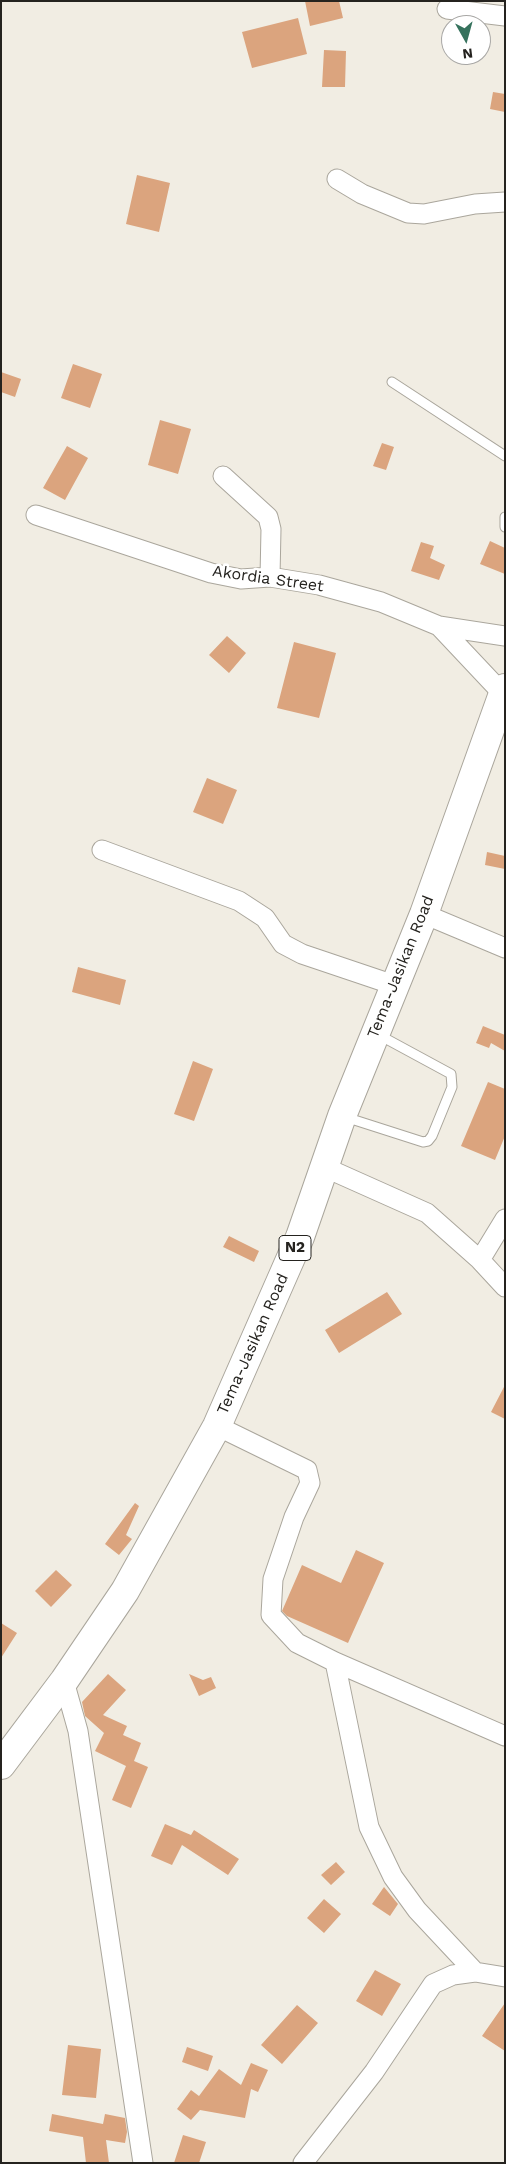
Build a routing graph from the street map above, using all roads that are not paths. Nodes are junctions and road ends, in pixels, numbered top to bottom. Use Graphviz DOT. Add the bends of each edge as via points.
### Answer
graph roads {
  1 [pos="447,9"];
  2 [pos="505,16"];
  3 [pos="337,179"];
  4 [pos="505,202"];
  5 [pos="392,382"];
  6 [pos="505,456"];
  7 [pos="223,476"];
  8 [pos="36,514"];
  9 [pos="505,516"];
  10 [pos="505,527"];
  11 [pos="270,577"];
  12 [pos="440,626"];
  13 [pos="505,636"];
  14 [pos="504,691"];
  15 [pos="499,722"];
  16 [pos="102,850"];
  17 [pos="424,914"];
  18 [pos="505,948"];
  19 [pos="394,985"];
  20 [pos="375,1033"];
  21 [pos="342,1116"];
  22 [pos="324,1167"];
  23 [pos="505,1219"];
  24 [pos="480,1260"];
  25 [pos="505,1287"];
  26 [pos="217,1426"];
  27 [pos="336,1662"];
  28 [pos="64,1681"];
  29 [pos="505,1736"];
  30 [pos="1,1765"];
  31 [pos="450,1943"];
  32 [pos="475,1972"];
  33 [pos="505,1977"];
  34 [pos="444,1979"];
  35 [pos="143,2163"];
  36 [pos="303,2163"];
  1 -- 2 [label="street"];
  3 -- 4 [label="street" via="362,194 408,213 424,214"];
  5 -- 6 [label="lane"];
  7 -- 11 [label="street" via="268,517 271,529"];
  8 -- 11 [label="street, Akordia Street" via="211,573 241,579"];
  9 -- 10 [label="lane"];
  11 -- 12 [label="street, Akordia Street" via="318,585 381,602"];
  12 -- 13 [label="street"];
  12 -- 14 [label="street, Akordia Street"];
  14 -- 15 [label="highway, Tema-Jasikan Road / N2"];
  15 -- 17 [label="highway, Tema-Jasikan Road / N2"];
  16 -- 19 [label="street" via="240,901 265,918 283,944"];
  17 -- 18 [label="street"];
  17 -- 19 [label="highway, Tema-Jasikan Road / N2"];
  19 -- 20 [label="highway, Tema-Jasikan Road / N2"];
  20 -- 21 [label="highway, Tema-Jasikan Road / N2"];
  20 -- 21 [label="lane" via="450,1074 452,1087 428,1141"];
  21 -- 22 [label="highway, Tema-Jasikan Road / N2"];
  22 -- 24 [label="street" via="427,1213"];
  22 -- 26 [label="highway, Tema-Jasikan Road / N2" via="300,1237"];
  23 -- 24 [label="street"];
  24 -- 25 [label="street"];
  26 -- 27 [label="street" via="307,1470 310,1483 294,1517 273,1578 271,1615 297,1643"];
  26 -- 28 [label="highway, Tema-Jasikan Road / N2" via="125,1591"];
  27 -- 29 [label="street"];
  27 -- 31 [label="street" via="369,1827 393,1877 417,1910"];
  28 -- 30 [label="highway, Tema-Jasikan Road / N2"];
  28 -- 35 [label="street" via="78,1730"];
  31 -- 32 [label="street"];
  31 -- 34 [label="street"];
  32 -- 33 [label="street"];
  32 -- 34 [label="street"];
  34 -- 36 [label="street" via="433,1984 374,2072"];
}
